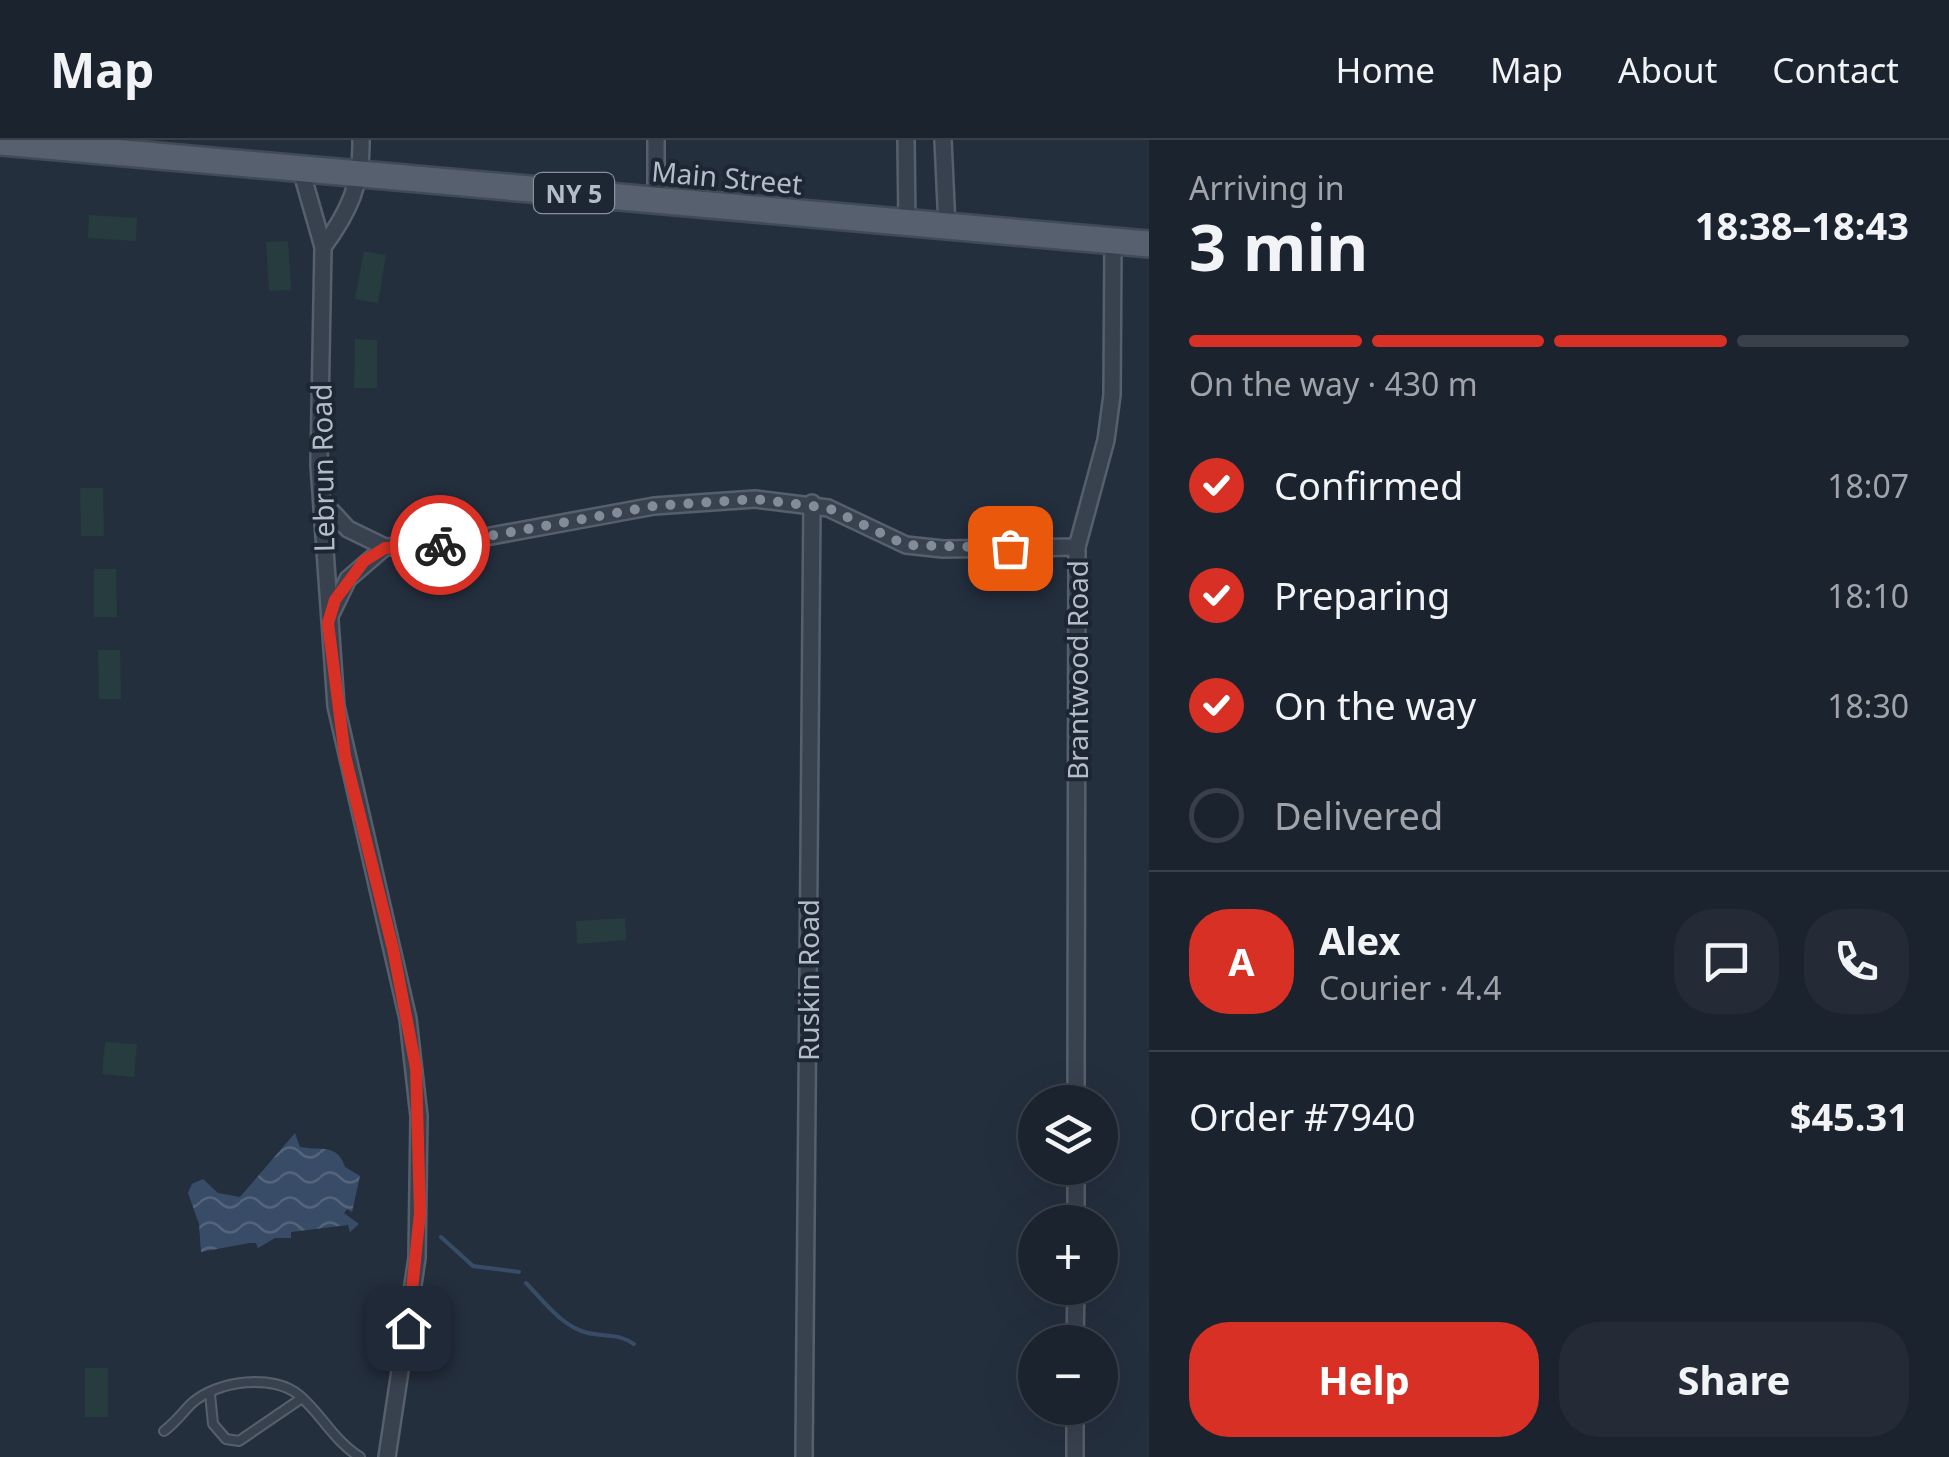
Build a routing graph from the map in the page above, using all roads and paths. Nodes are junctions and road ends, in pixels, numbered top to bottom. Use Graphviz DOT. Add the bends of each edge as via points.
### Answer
graph roads {
  1 [pos="361,140"];
  2 [pos="656,140"];
  3 [pos="906,140"];
  4 [pos="944,140"];
  5 [pos="0,142"];
  6 [pos="44,143"];
  7 [pos="301,170"];
  8 [pos="362,174"];
  9 [pos="656,201"];
  10 [pos="907,223"];
  11 [pos="947,227"];
  12 [pos="1113,241"];
  13 [pos="1149,244"];
  14 [pos="323,247"];
  15 [pos="320,498"];
  16 [pos="812,503"];
  17 [pos="1077,547"];
  18 [pos="385,548"];
  19 [pos="328,623"];
  20 [pos="1076,1085"];
  21 [pos="210,1394"];
  22 [pos="302,1398"];
  23 [pos="1075,1425"];
  24 [pos="164,1431"];
  25 [pos="360,1457"];
  26 [pos="388,1457"];
  27 [pos="804,1457"];
  28 [pos="1075,1457"];
  1 -- 8 [label="street"];
  2 -- 9 [label="street"];
  3 -- 10 [label="street"];
  4 -- 11 [label="street"];
  5 -- 6 [label="main road, Main Street / NY 5"];
  6 -- 7 [label="main road, Main Street / NY 5"];
  7 -- 8 [label="main road, Main Street / NY 5"];
  7 -- 14 [label="street, Lebrun Road"];
  8 -- 9 [label="main road, Main Street / NY 5"];
  8 -- 14 [label="street"];
  9 -- 10 [label="main road, Main Street / NY 5"];
  10 -- 11 [label="main road, Main Street / NY 5"];
  11 -- 12 [label="main road, Main Street / NY 5"];
  12 -- 13 [label="main road, Main Street / NY 5"];
  12 -- 17 [label="street, Brantwood Road" via="1110,410"];
  14 -- 15 [label="street, Lebrun Road"];
  15 -- 18 [label="street" via="348,529"];
  15 -- 19 [label="street, Lebrun Road"];
  16 -- 17 [label="street" via="906,545"];
  16 -- 18 [label="street" via="700,500 442,545"];
  16 -- 27 [label="street, Ruskin Road"];
  17 -- 20 [label="street, Brantwood Road"];
  18 -- 19 [label="street" via="348,579"];
  19 -- 26 [label="street, Lebrun Road" via="336,706 408,1019 419,1116 417,1258"];
  21 -- 22 [label="lane" via="261,1382 286,1386"];
  21 -- 22 [label="lane" via="213,1424 226,1440 239,1441"];
  21 -- 24 [label="lane"];
  22 -- 25 [label="lane"];
  23 -- 28 [label="street"];
}
